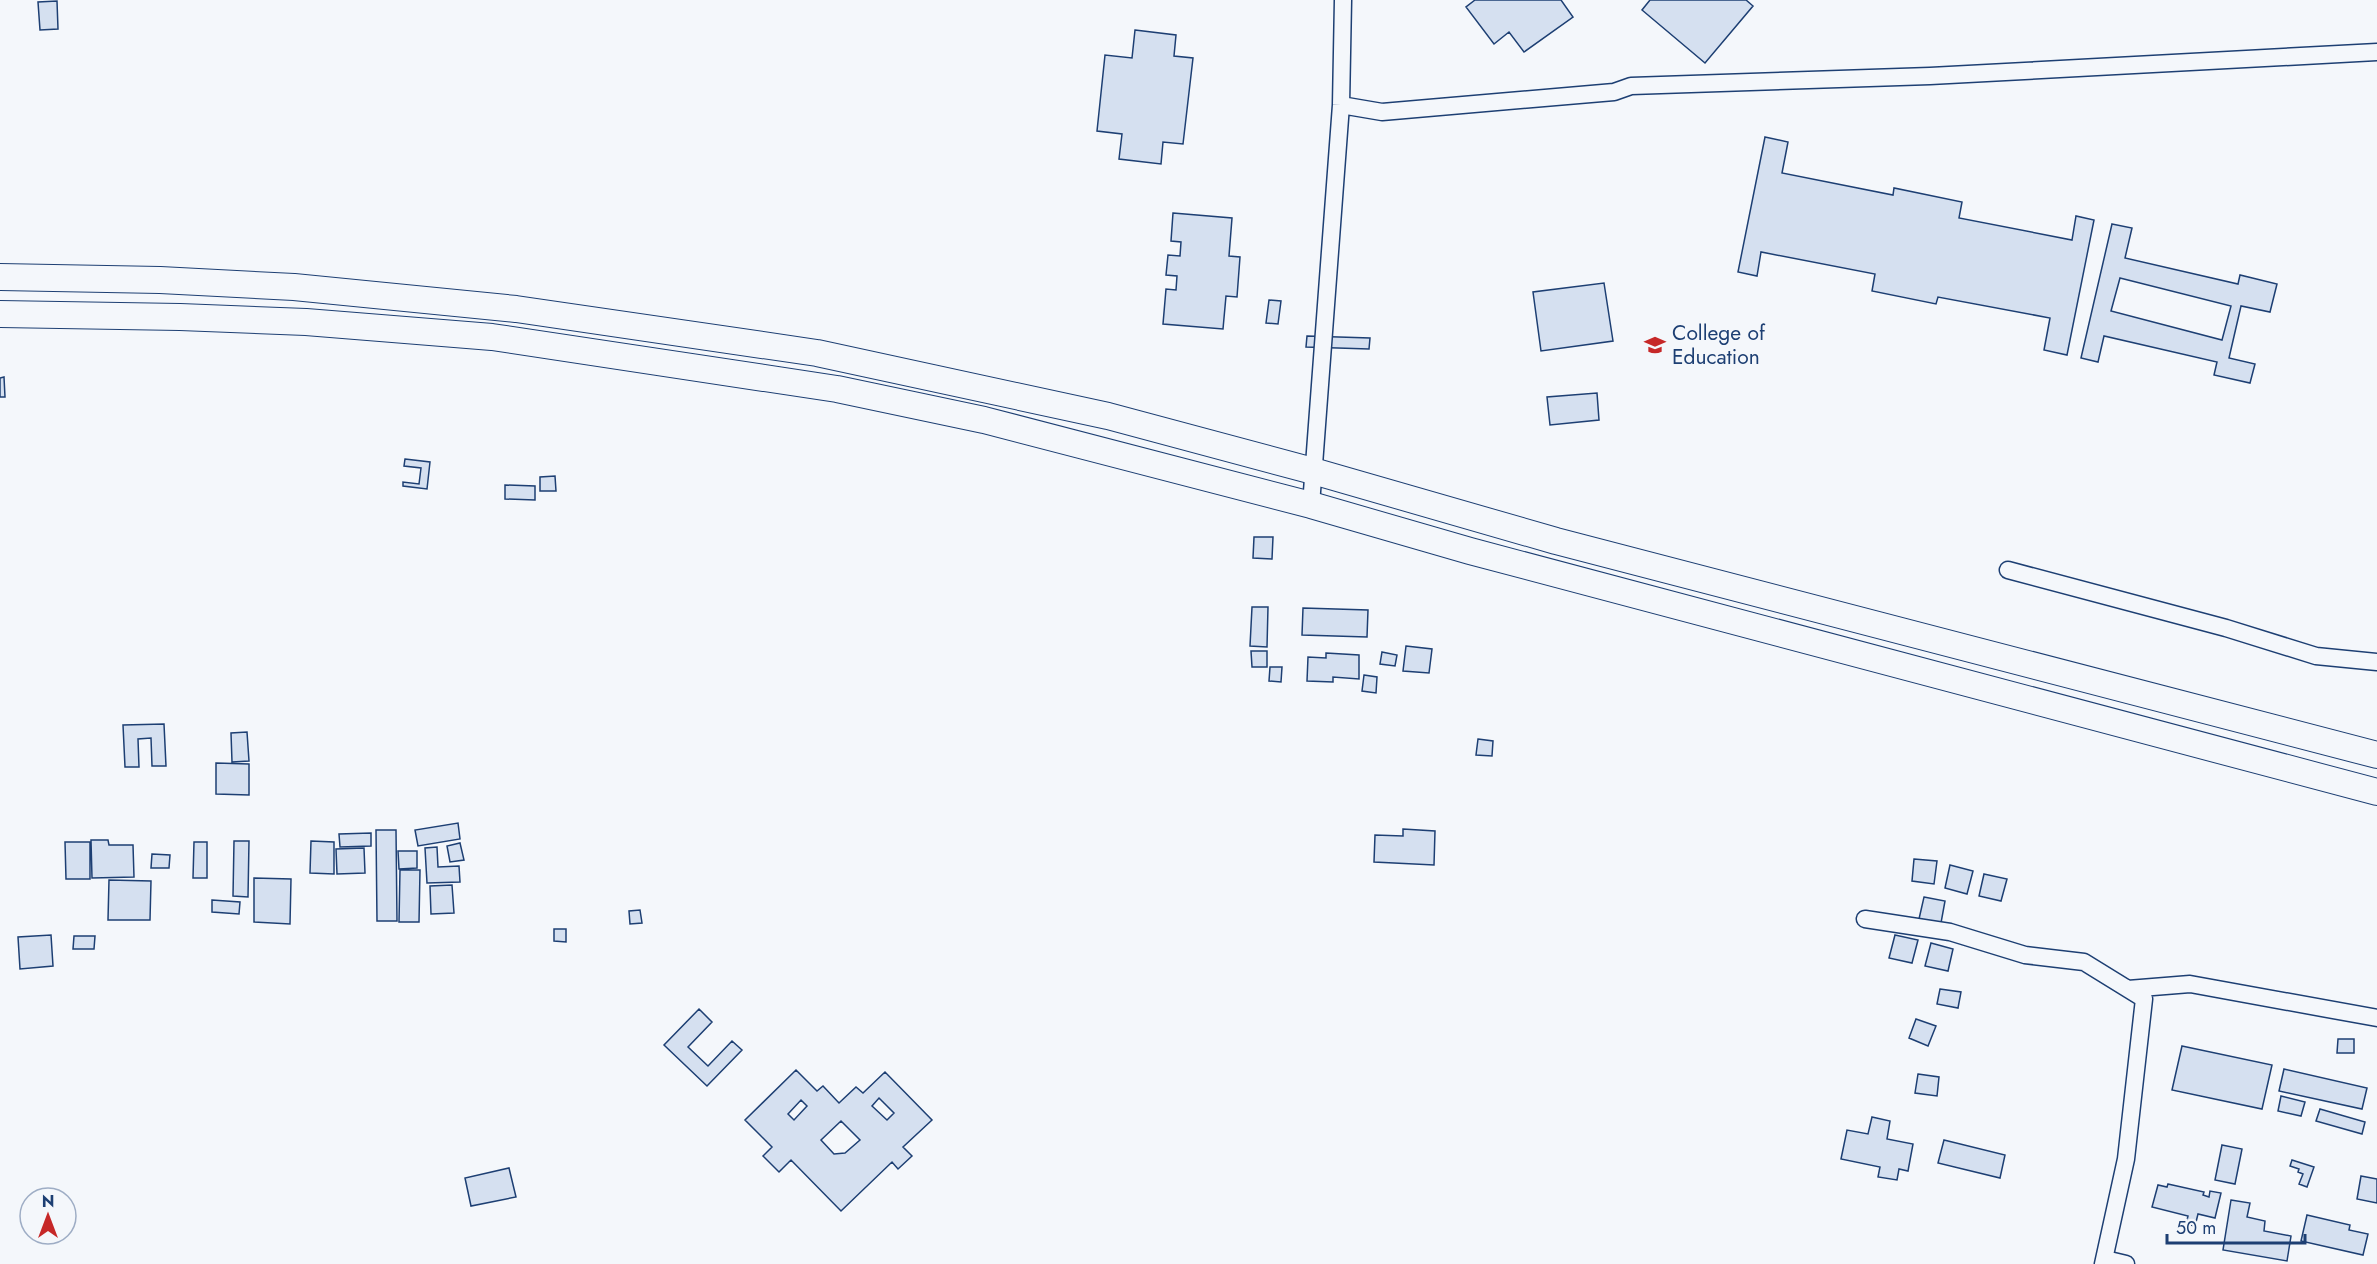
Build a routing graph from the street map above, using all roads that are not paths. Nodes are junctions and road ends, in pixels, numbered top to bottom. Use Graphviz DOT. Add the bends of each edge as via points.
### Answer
graph roads {
  1 [pos="1343,0"];
  2 [pos="2377,52"];
  3 [pos="1341,105"];
  4 [pos="0,277"];
  5 [pos="0,314"];
  6 [pos="1313,471"];
  7 [pos="1311,505"];
  8 [pos="2008,570"];
  9 [pos="2377,662"];
  10 [pos="2377,755"];
  11 [pos="2377,792"];
  12 [pos="1865,919"];
  13 [pos="2128,989"];
  14 [pos="2377,1018"];
  15 [pos="2104,1262"];
  16 [pos="2126,1264"];
  1 -- 3 [label="street"];
  2 -- 3 [label="street" via="1930,76 1630,86 1614,92 1382,112"];
  3 -- 6 [label="street"];
  4 -- 6 [label="main road" via="294,287 516,309 739,341 817,353 1108,416"];
  5 -- 7 [label="main road" via="306,322 492,337 837,389 984,420"];
  6 -- 7 [label="street"];
  6 -- 10 [label="main road" via="1567,544"];
  7 -- 11 [label="main road"];
  8 -- 9 [label="street" via="2226,627 2316,656"];
  12 -- 13 [label="street" via="1950,932 2025,955 2084,962"];
  13 -- 14 [label="street" via="2190,984"];
  13 -- 15 [label="street" via="2144,999 2126,1159"];
  15 -- 16 [label="street"];
}
